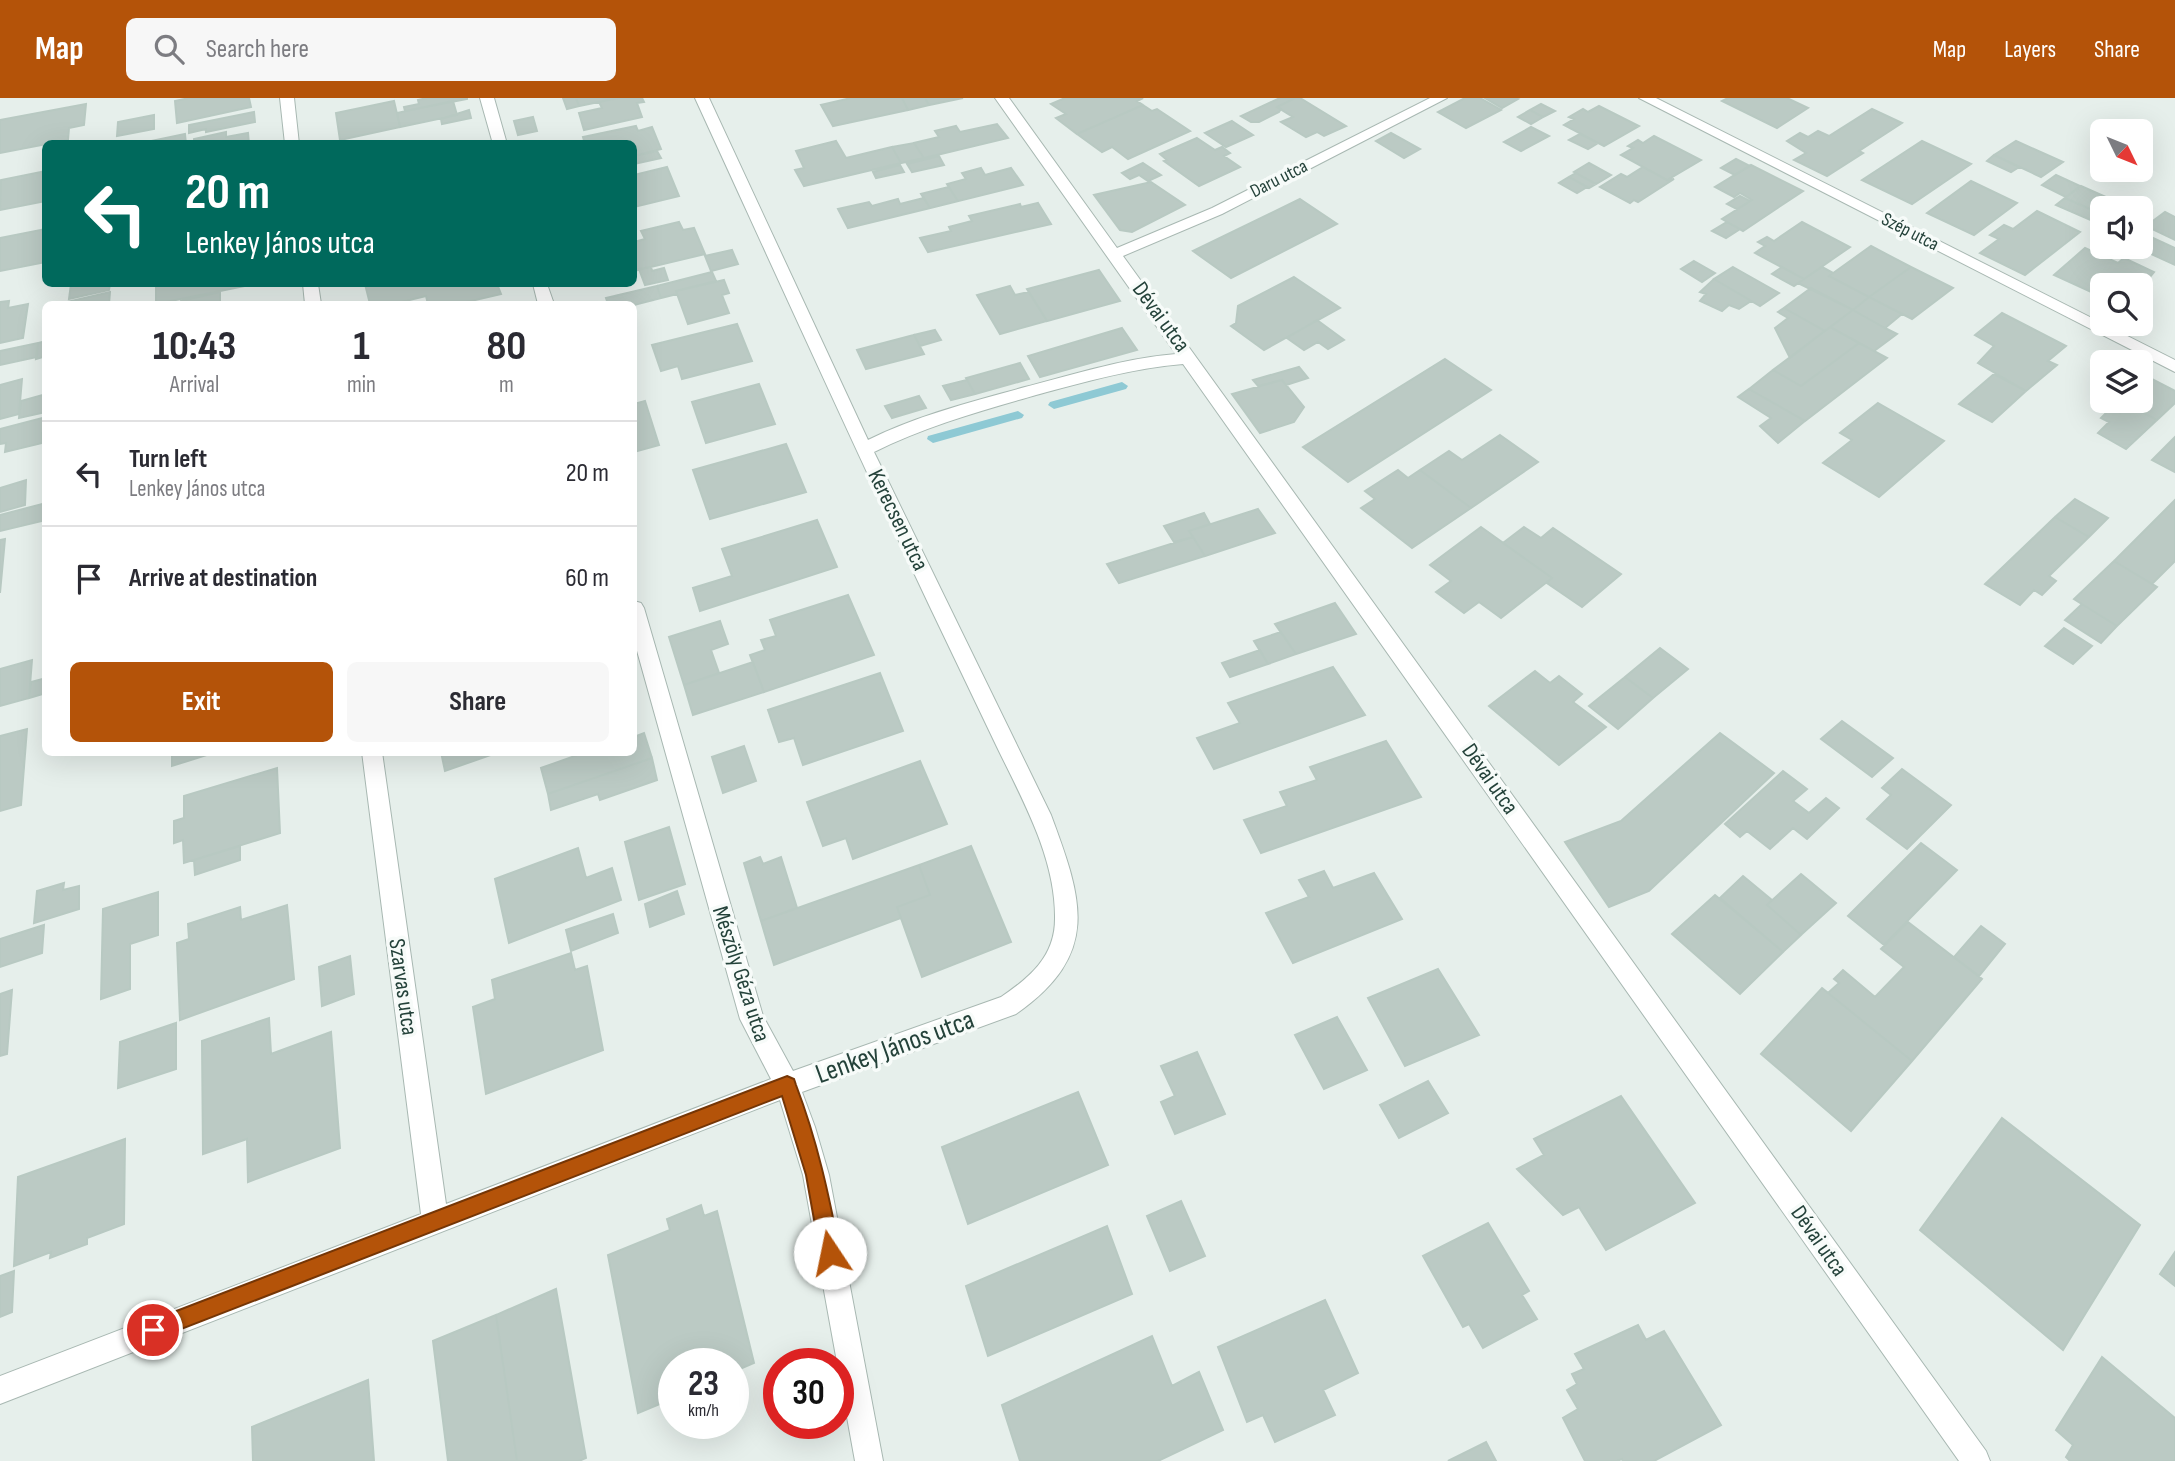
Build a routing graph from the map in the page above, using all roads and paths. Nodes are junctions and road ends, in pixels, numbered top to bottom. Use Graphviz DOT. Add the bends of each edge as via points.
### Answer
graph roads {
  1 [pos="286,98"];
  2 [pos="487,98"];
  3 [pos="702,98"];
  4 [pos="1002,98"];
  5 [pos="1440,98"];
  6 [pos="1646,98"];
  7 [pos="291,140"];
  8 [pos="499,140"];
  9 [pos="1115,254"];
  10 [pos="1191,358"];
  11 [pos="2175,367"];
  12 [pos="865,449"];
  13 [pos="637,618"];
  14 [pos="373,756"];
  15 [pos="1063,948"];
  16 [pos="787,1085"];
  17 [pos="435,1220"];
  18 [pos="0,1390"];
  19 [pos="869,1461"];
  20 [pos="1976,1461"];
  1 -- 7 [label="street"];
  2 -- 8 [label="street"];
  3 -- 12 [label="street, Kerecsen utca"];
  4 -- 9 [label="street, Dévai utca"];
  5 -- 9 [label="street, Daru utca" via="1216,211"];
  6 -- 11 [label="street, Szép utca"];
  9 -- 10 [label="street, Dévai utca"];
  10 -- 12 [label="street" via="1117,369 983,404 899,432"];
  10 -- 20 [label="street, Dévai utca"];
  12 -- 15 [label="street, Kerecsen utca" via="1040,816 1065,888 1069,926"];
  13 -- 16 [label="street, Mészöly Géza utca" via="752,1019"];
  14 -- 17 [label="street, Szarvas utca"];
  15 -- 16 [label="street, Lenkey János utca" via="1043,981 1008,1006"];
  16 -- 17 [label="street, Lenkey János utca"];
  16 -- 19 [label="street, Mészöly Géza utca" via="816,1175"];
  17 -- 18 [label="street, Lenkey János utca"];
}
